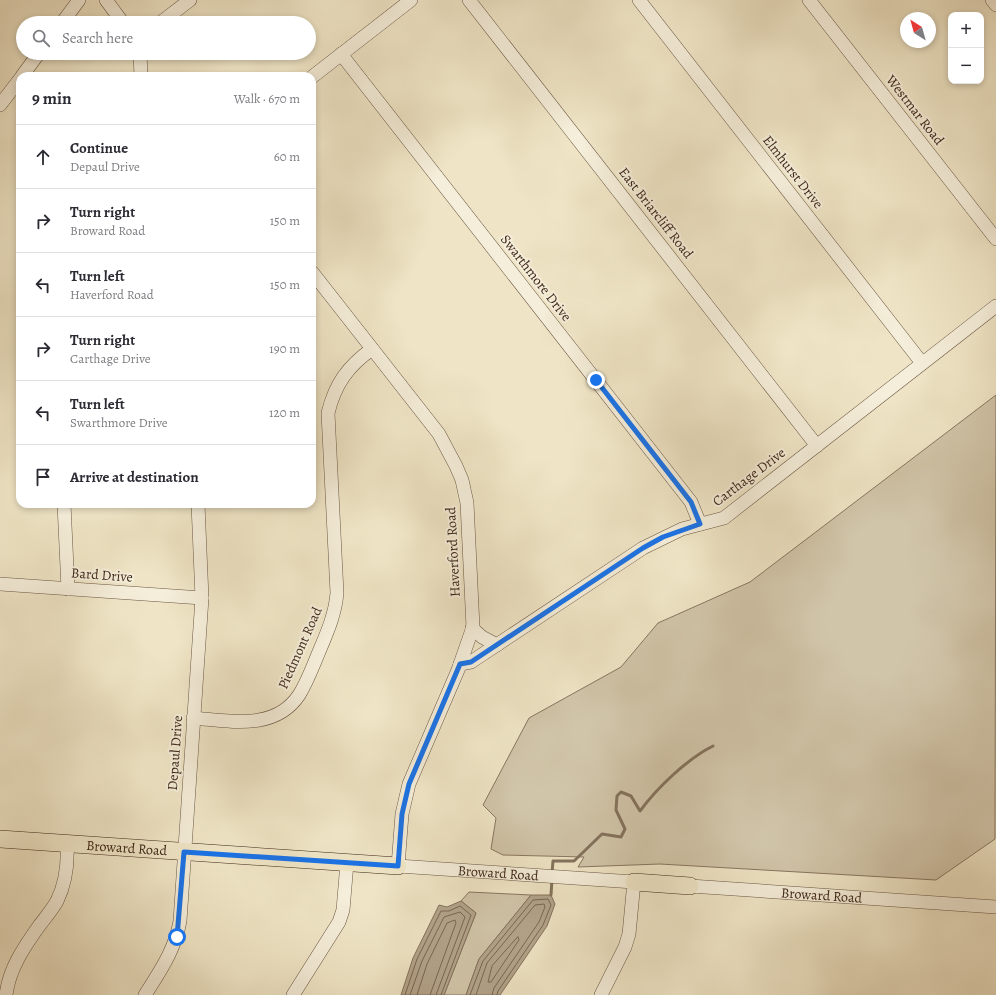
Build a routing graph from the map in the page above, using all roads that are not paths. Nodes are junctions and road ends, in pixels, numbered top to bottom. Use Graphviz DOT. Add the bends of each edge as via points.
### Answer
graph roads {
  1 [pos="79,0"];
  2 [pos="106,0"];
  3 [pos="190,0"];
  4 [pos="411,0"];
  5 [pos="469,0"];
  6 [pos="639,0"];
  7 [pos="809,0"];
  8 [pos="992,0"];
  9 [pos="996,5"];
  10 [pos="67,16"];
  11 [pos="118,16"];
  12 [pos="169,16"];
  13 [pos="342,54"];
  14 [pos="34,60"];
  15 [pos="140,60"];
  16 [pos="25,72"];
  17 [pos="141,72"];
  18 [pos="316,74"];
  19 [pos="16,84"];
  20 [pos="0,105"];
  21 [pos="996,239"];
  22 [pos="316,277"];
  23 [pos="996,306"];
  24 [pos="372,349"];
  25 [pos="922,363"];
  26 [pos="817,446"];
  27 [pos="64,508"];
  28 [pos="198,508"];
  29 [pos="700,524"];
  30 [pos="0,584"];
  31 [pos="68,589"];
  32 [pos="202,598"];
  33 [pos="472,628"];
  34 [pos="497,644"];
  35 [pos="460,664"];
  36 [pos="193,718"];
  37 [pos="0,839"];
  38 [pos="67,844"];
  39 [pos="184,852"];
  40 [pos="347,863"];
  41 [pos="398,866"];
  42 [pos="634,882"];
  43 [pos="690,886"];
  44 [pos="996,907"];
  45 [pos="6,995"];
  46 [pos="145,995"];
  47 [pos="292,995"];
  48 [pos="601,995"];
  1 -- 10 [label="street"];
  2 -- 11 [label="street"];
  3 -- 12 [label="street"];
  4 -- 13 [label="street"];
  5 -- 26 [label="street, East Briarcliff Road"];
  6 -- 25 [label="street, Elmhurst Drive"];
  7 -- 21 [label="street, Westmar Road"];
  8 -- 9 [label="street"];
  13 -- 18 [label="street"];
  13 -- 29 [label="street, Swarthmore Drive" via="691,502"];
  14 -- 16 [label="street"];
  15 -- 17 [label="street"];
  19 -- 20 [label="street"];
  22 -- 24 [label="street, Haverford Road"];
  23 -- 25 [label="street, Carthage Drive"];
  24 -- 33 [label="street, Haverford Road" via="439,434 462,480 468,522"];
  24 -- 36 [label="street, Piedmont Road" via="342,376 328,413 337,593 332,621 303,688 287,709 270,718 249,722"];
  25 -- 26 [label="street, Carthage Drive"];
  26 -- 29 [label="street, Carthage Drive" via="724,518"];
  27 -- 31 [label="street"];
  28 -- 32 [label="street, Depaul Drive"];
  29 -- 34 [label="street, Carthage Drive" via="669,534 643,548"];
  30 -- 31 [label="street, Bard Drive"];
  31 -- 32 [label="street, Bard Drive"];
  32 -- 36 [label="street, Depaul Drive"];
  33 -- 34 [label="street" via="482,637"];
  33 -- 35 [label="street, Haverford Road"];
  34 -- 35 [label="street, Carthage Drive" via="471,662"];
  35 -- 41 [label="street, Haverford Road" via="409,784 402,814"];
  36 -- 39 [label="street, Depaul Drive"];
  37 -- 38 [label="main road, Broward Road"];
  38 -- 39 [label="main road, Broward Road"];
  38 -- 45 [label="street" via="67,869 62,887 52,908 18,958"];
  39 -- 40 [label="main road, Broward Road"];
  39 -- 46 [label="street, Depaul Drive" via="177,937 166,962"];
  40 -- 41 [label="main road, Broward Road"];
  40 -- 47 [label="street" via="343,910 339,922"];
  41 -- 42 [label="street, Broward Road"];
  42 -- 43 [label="main road, Broward Road"];
  42 -- 48 [label="street" via="629,934"];
  43 -- 44 [label="street, Broward Road"];
}
